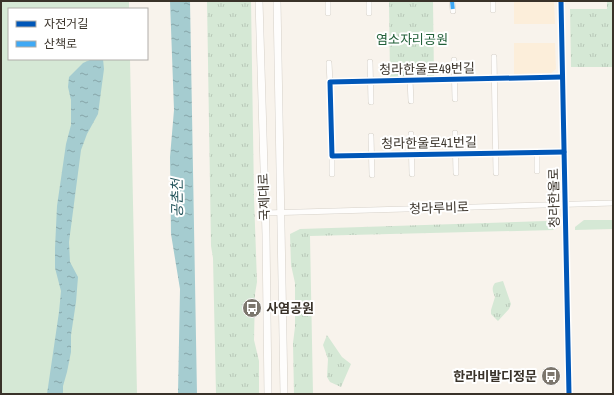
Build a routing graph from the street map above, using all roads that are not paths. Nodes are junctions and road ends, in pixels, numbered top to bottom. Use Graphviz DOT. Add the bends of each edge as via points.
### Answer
graph roads {
  1 [pos="259,1"];
  2 [pos="277,1"];
  3 [pos="328,1"];
  4 [pos="369,1"];
  5 [pos="452,1"];
  6 [pos="493,1"];
  7 [pos="561,1"];
  8 [pos="493,10"];
  9 [pos="453,11"];
  10 [pos="328,13"];
  11 [pos="369,13"];
  12 [pos="494,57"];
  13 [pos="454,60"];
  14 [pos="370,62"];
  15 [pos="329,63"];
  16 [pos="562,77"];
  17 [pos="494,79"];
  18 [pos="410,80"];
  19 [pos="454,80"];
  20 [pos="371,81"];
  21 [pos="330,82"];
  22 [pos="455,99"];
  23 [pos="411,101"];
  24 [pos="371,102"];
  25 [pos="455,133"];
  26 [pos="411,134"];
  27 [pos="371,136"];
  28 [pos="537,152"];
  29 [pos="564,152"];
  30 [pos="496,153"];
  31 [pos="456,154"];
  32 [pos="371,155"];
  33 [pos="412,155"];
  34 [pos="332,156"];
  35 [pos="537,171"];
  36 [pos="456,172"];
  37 [pos="496,173"];
  38 [pos="332,174"];
  39 [pos="412,174"];
  40 [pos="372,175"];
  41 [pos="613,203"];
  42 [pos="565,204"];
  43 [pos="281,212"];
  44 [pos="265,213"];
  45 [pos="268,394"];
  46 [pos="284,394"];
  47 [pos="569,394"];
  1 -- 44 [label="main road, 국제대로"];
  2 -- 43 [label="main road, 국제대로"];
  3 -- 10 [label="street"];
  4 -- 11 [label="street"];
  5 -- 9 [label="street"];
  6 -- 8 [label="street"];
  7 -- 16 [label="street, 청라한울로"];
  12 -- 17 [label="street"];
  13 -- 19 [label="street"];
  14 -- 20 [label="street"];
  15 -- 21 [label="street"];
  16 -- 17 [label="street, 청라한울로49번길"];
  16 -- 29 [label="street, 청라한울로"];
  17 -- 19 [label="street, 청라한울로49번길"];
  17 -- 30 [label="street"];
  18 -- 19 [label="street, 청라한울로49번길"];
  18 -- 20 [label="street, 청라한울로49번길"];
  18 -- 23 [label="street"];
  19 -- 22 [label="street"];
  20 -- 21 [label="street, 청라한울로49번길"];
  20 -- 24 [label="street"];
  21 -- 34 [label="street"];
  25 -- 31 [label="street"];
  26 -- 33 [label="street"];
  27 -- 32 [label="street"];
  28 -- 29 [label="street, 청라한울로41번길"];
  28 -- 30 [label="street, 청라한울로41번길"];
  28 -- 35 [label="street"];
  29 -- 42 [label="street, 청라한울로"];
  30 -- 31 [label="street, 청라한울로41번길"];
  30 -- 37 [label="street"];
  31 -- 33 [label="street, 청라한울로41번길"];
  31 -- 36 [label="street"];
  32 -- 33 [label="street, 청라한울로41번길"];
  32 -- 34 [label="street, 청라한울로41번길"];
  32 -- 40 [label="street"];
  33 -- 39 [label="street"];
  34 -- 38 [label="street"];
  41 -- 42 [label="street, 청라루비로"];
  42 -- 43 [label="street, 청라루비로"];
  42 -- 47 [label="street, 청라한울로"];
  43 -- 44 [label="street, 청라루비로"];
  43 -- 46 [label="main road, 국제대로"];
  44 -- 45 [label="main road, 국제대로"];
}
